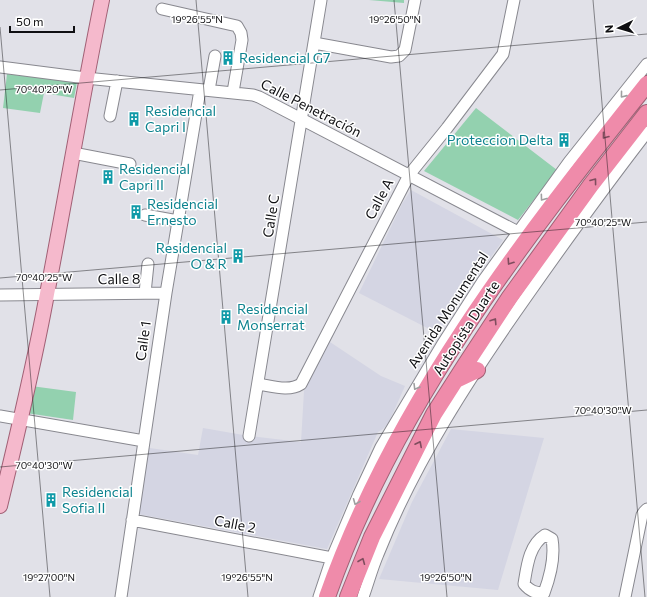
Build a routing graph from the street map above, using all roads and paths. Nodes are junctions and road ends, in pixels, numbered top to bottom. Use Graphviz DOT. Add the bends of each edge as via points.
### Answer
graph roads {
  1 [pos="102,0"];
  2 [pos="321,0"];
  3 [pos="415,0"];
  4 [pos="514,0"];
  5 [pos="162,9"];
  6 [pos="314,43"];
  7 [pos="215,56"];
  8 [pos="647,64"];
  9 [pos="0,67"];
  10 [pos="86,78"];
  11 [pos="117,81"];
  12 [pos="647,84"];
  13 [pos="205,90"];
  14 [pos="233,92"];
  15 [pos="110,116"];
  16 [pos="302,119"];
  17 [pos="646,126"];
  18 [pos="73,153"];
  19 [pos="130,164"];
  20 [pos="409,175"];
  21 [pos="145,214"];
  22 [pos="178,220"];
  23 [pos="518,232"];
  24 [pos="148,264"];
  25 [pos="166,293"];
  26 [pos="145,294"];
  27 [pos="0,295"];
  28 [pos="47,295"];
  29 [pos="478,346"];
  30 [pos="479,367"];
  31 [pos="456,380"];
  32 [pos="258,384"];
  33 [pos="0,416"];
  34 [pos="20,421"];
  35 [pos="249,436"];
  36 [pos="144,441"];
  37 [pos="0,506"];
  38 [pos="645,511"];
  39 [pos="132,520"];
  40 [pos="332,558"];
  41 [pos="545,595"];
  42 [pos="121,597"];
  43 [pos="319,597"];
  44 [pos="327,597"];
  45 [pos="348,597"];
  46 [pos="363,597"];
  47 [pos="625,597"];
  1 -- 10 [label="main road"];
  2 -- 6 [label="street, Calle C"];
  3 -- 6 [label="street" via="405,50 399,56 391,57"];
  4 -- 20 [label="street, Calle A" via="500,60"];
  5 -- 14 [label="street" via="237,26 242,40"];
  6 -- 16 [label="street, Calle C"];
  7 -- 13 [label="street, Calle 1"];
  8 -- 23 [label="street, Avenida Monumental, one-way" via="569,162"];
  9 -- 10 [label="street, Calle Penetración"];
  10 -- 11 [label="street, Calle Penetración"];
  10 -- 18 [label="main road"];
  11 -- 13 [label="street, Calle Penetración"];
  11 -- 15 [label="street"];
  12 -- 44 [label="highway, Autopista Duarte, one-way" via="521,246 402,429 361,513"];
  13 -- 14 [label="street, Calle Penetración"];
  13 -- 22 [label="street, Calle 1"];
  14 -- 16 [label="street, Calle Penetración" via="260,97"];
  16 -- 20 [label="street, Calle Penetración"];
  16 -- 32 [label="street, Calle C"];
  29 -- 17 [label="highway, Autopista Duarte, one-way" via="510,297 587,191"];
  17 -- 30 [label="street"];
  18 -- 19 [label="street"];
  18 -- 28 [label="main road"];
  20 -- 23 [label="street, Calle Penetración"];
  20 -- 32 [label="street, Calle A" via="301,384 287,389"];
  21 -- 22 [label="street"];
  22 -- 25 [label="street, Calle 1"];
  23 -- 40 [label="street, Avenida Monumental, one-way" via="483,281 391,429 359,494"];
  24 -- 26 [label="street"];
  25 -- 26 [label="street, Calle 8"];
  25 -- 36 [label="street, Calle 1"];
  26 -- 28 [label="street, Calle 8"];
  27 -- 28 [label="street, Calle 8"];
  28 -- 34 [label="main road"];
  29 -- 30 [label="highway"];
  29 -- 31 [label="highway, Autopista Duarte"];
  30 -- 31 [label="highway"];
  30 -- 46 [label="street" via="443,425 399,506"];
  45 -- 31 [label="highway, Autopista Duarte, one-way" via="372,537 434,414"];
  32 -- 35 [label="street, Calle C"];
  33 -- 34 [label="street"];
  34 -- 36 [label="street"];
  34 -- 37 [label="main road"];
  36 -- 39 [label="street, Calle 1"];
  38 -- 47 [label="street"];
  39 -- 40 [label="street, Calle 2"];
  39 -- 42 [label="street, Calle 1"];
  40 -- 43 [label="street, Avenida Monumental"];
  41 -- 41 [label="street" via="553,546 552,539 545,535 537,540 531,552 524,584 529,590"];
}
